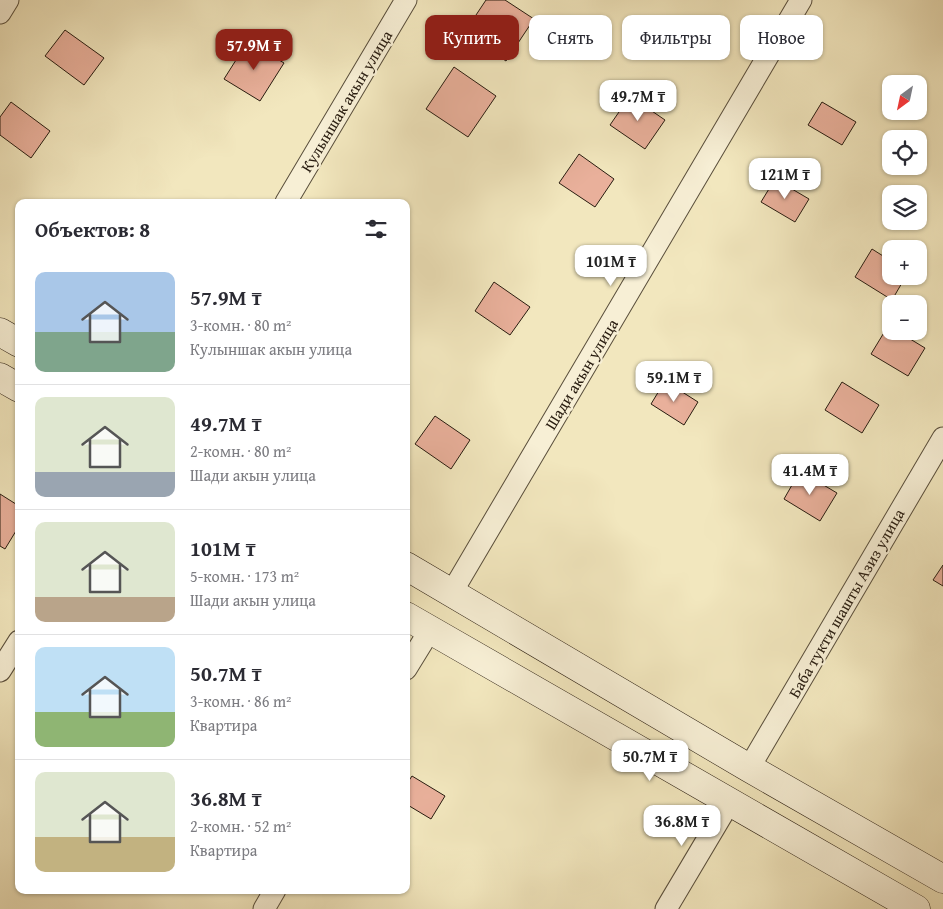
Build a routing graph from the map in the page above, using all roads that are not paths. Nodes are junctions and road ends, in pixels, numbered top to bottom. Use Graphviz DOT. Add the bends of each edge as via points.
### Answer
graph roads {
  1 [pos="8,0"];
  2 [pos="406,0"];
  3 [pos="801,0"];
  4 [pos="0,13"];
  5 [pos="288,199"];
  6 [pos="0,332"];
  7 [pos="15,341"];
  8 [pos="0,377"];
  9 [pos="15,386"];
  10 [pos="943,438"];
  11 [pos="410,568"];
  12 [pos="452,592"];
  13 [pos="410,618"];
  14 [pos="430,630"];
  15 [pos="15,647"];
  16 [pos="410,662"];
  17 [pos="0,671"];
  18 [pos="749,768"];
  19 [pos="729,803"];
  20 [pos="943,879"];
  21 [pos="273,894"];
  22 [pos="264,909"];
  23 [pos="666,909"];
  24 [pos="916,909"];
  1 -- 4 [label="street"];
  2 -- 5 [label="street, Кулыншак акын улица"];
  3 -- 12 [label="street, Шади акын улица"];
  6 -- 7 [label="street"];
  8 -- 9 [label="street"];
  10 -- 18 [label="street, Баба тукти шашты Азиз улица"];
  11 -- 12 [label="street"];
  12 -- 18 [label="street"];
  13 -- 14 [label="street"];
  14 -- 16 [label="street"];
  14 -- 19 [label="street"];
  15 -- 17 [label="street"];
  18 -- 20 [label="street"];
  19 -- 23 [label="street"];
  19 -- 24 [label="street"];
  21 -- 22 [label="street"];
}
